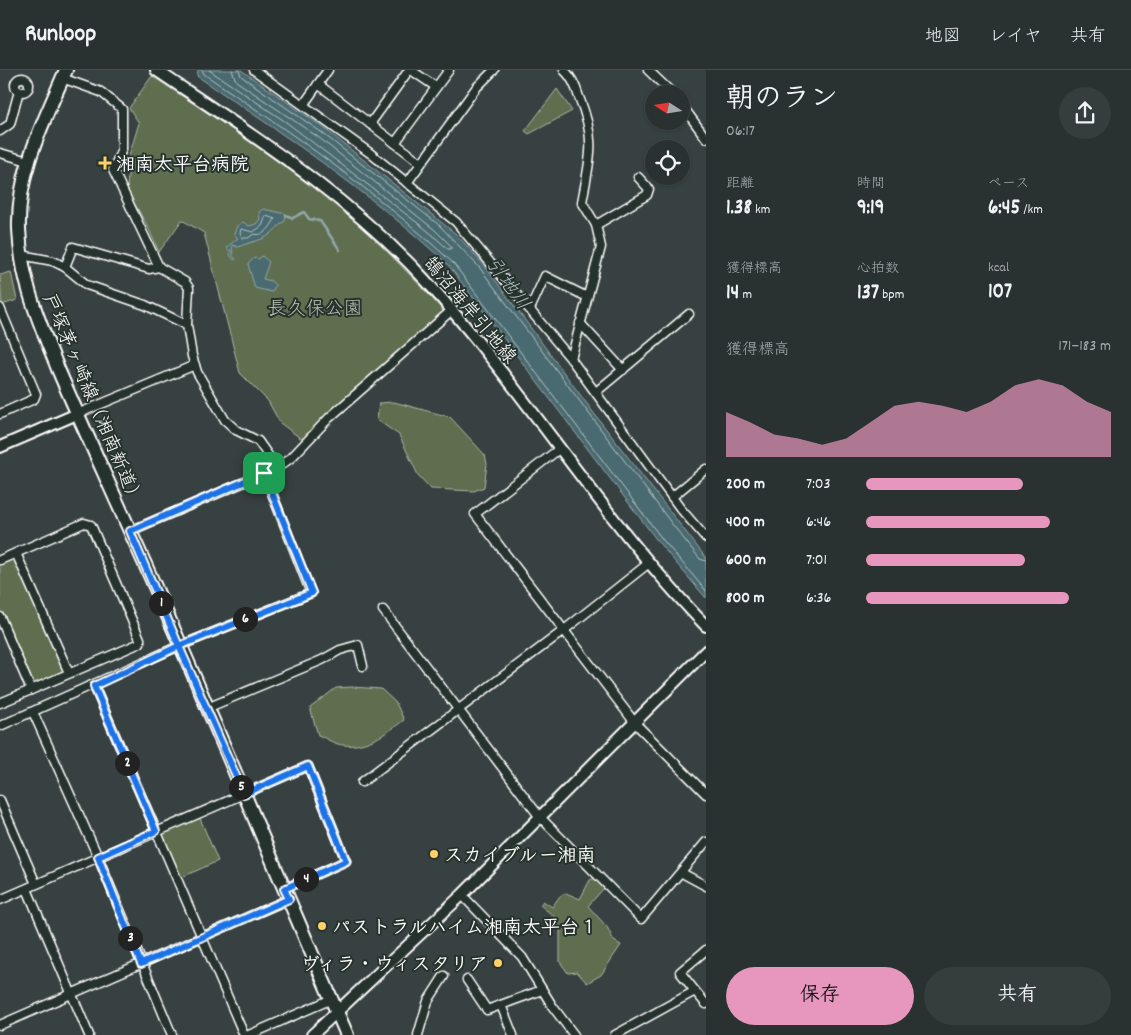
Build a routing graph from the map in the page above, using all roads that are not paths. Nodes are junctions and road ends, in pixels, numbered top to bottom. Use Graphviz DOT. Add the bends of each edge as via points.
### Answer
graph roads {
  1 [pos="156,70"];
  2 [pos="254,70"];
  3 [pos="328,70"];
  4 [pos="410,70"];
  5 [pos="449,70"];
  6 [pos="494,70"];
  7 [pos="564,70"];
  8 [pos="648,70"];
  9 [pos="64,74"];
  10 [pos="318,84"];
  11 [pos="664,85"];
  12 [pos="436,87"];
  13 [pos="19,91"];
  14 [pos="304,104"];
  15 [pos="690,116"];
  16 [pos="370,124"];
  17 [pos="0,131"];
  18 [pos="706,138"];
  19 [pos="395,143"];
  20 [pos="0,153"];
  21 [pos="28,161"];
  22 [pos="421,163"];
  23 [pos="638,177"];
  24 [pos="407,183"];
  25 [pos="596,225"];
  26 [pos="21,255"];
  27 [pos="65,267"];
  28 [pos="159,267"];
  29 [pos="586,297"];
  30 [pos="0,308"];
  31 [pos="530,309"];
  32 [pos="452,310"];
  33 [pos="689,314"];
  34 [pos="580,323"];
  35 [pos="187,325"];
  36 [pos="8,330"];
  37 [pos="0,334"];
  38 [pos="571,359"];
  39 [pos="194,365"];
  40 [pos="623,370"];
  41 [pos="596,392"];
  42 [pos="1,411"];
  43 [pos="77,414"];
  44 [pos="0,447"];
  45 [pos="559,448"];
  46 [pos="277,468"];
  47 [pos="706,469"];
  48 [pos="264,473"];
  49 [pos="672,497"];
  50 [pos="130,531"];
  51 [pos="706,538"];
  52 [pos="16,553"];
  53 [pos="0,560"];
  54 [pos="648,564"];
  55 [pos="383,610"];
  56 [pos="0,617"];
  57 [pos="706,626"];
  58 [pos="564,631"];
  59 [pos="179,646"];
  60 [pos="706,651"];
  61 [pos="363,666"];
  62 [pos="68,674"];
  63 [pos="94,686"];
  64 [pos="31,690"];
  65 [pos="0,703"];
  66 [pos="207,708"];
  67 [pos="458,710"];
  68 [pos="32,712"];
  69 [pos="635,723"];
  70 [pos="0,726"];
  71 [pos="362,782"];
  72 [pos="244,794"];
  73 [pos="706,794"];
  74 [pos="0,800"];
  75 [pos="539,816"];
  76 [pos="156,831"];
  77 [pos="706,842"];
  78 [pos="98,857"];
  79 [pos="682,873"];
  80 [pos="36,884"];
  81 [pos="706,886"];
  82 [pos="27,889"];
  83 [pos="286,894"];
  84 [pos="462,895"];
  85 [pos="0,900"];
  86 [pos="202,938"];
  87 [pos="706,950"];
  88 [pos="141,964"];
  89 [pos="444,976"];
  90 [pos="467,980"];
  91 [pos="542,990"];
  92 [pos="695,991"];
  93 [pos="72,995"];
  94 [pos="332,999"];
  95 [pos="706,1004"];
  96 [pos="501,1005"];
  97 [pos="336,1012"];
  98 [pos="0,1025"];
  99 [pos="89,1035"];
  100 [pos="172,1035"];
  101 [pos="244,1035"];
  102 [pos="249,1035"];
  103 [pos="312,1035"];
  104 [pos="347,1035"];
  105 [pos="418,1035"];
  106 [pos="513,1035"];
  107 [pos="574,1035"];
  108 [pos="615,1035"];
  1 -- 32 [label="street, 鵠沼海岸引地線" via="324,186 389,243"];
  2 -- 14 [label="street"];
  3 -- 10 [label="street"];
  4 -- 12 [label="street"];
  4 -- 16 [label="street"];
  5 -- 12 [label="street"];
  6 -- 22 [label="street" via="476,88"];
  7 -- 25 [label="street" via="574,84 591,134 592,152 582,202"];
  8 -- 11 [label="street"];
  9 -- 21 [label="main road, 戸塚茅ヶ崎線（湘南新道）"];
  9 -- 28 [label="street" via="101,92 122,109 122,149 113,170"];
  10 -- 14 [label="street"];
  10 -- 16 [label="street"];
  12 -- 19 [label="street"];
  13 -- 17 [label="street" via="10,124"];
  14 -- 24 [label="street"];
  15 -- 18 [label="street"];
  16 -- 19 [label="street"];
  19 -- 22 [label="street"];
  20 -- 21 [label="street"];
  21 -- 26 [label="main road, 戸塚茅ヶ崎線（湘南新道）" via="20,202"];
  22 -- 24 [label="street"];
  23 -- 25 [label="street" via="649,189 647,195"];
  24 -- 31 [label="street" via="463,229"];
  25 -- 29 [label="street" via="601,247"];
  26 -- 27 [label="street" via="53,261"];
  26 -- 43 [label="main road, 戸塚茅ヶ崎線（湘南新道）" via="36,315"];
  27 -- 28 [label="street" via="73,248 149,269"];
  27 -- 35 [label="street" via="87,285 145,305"];
  28 -- 35 [label="street" via="185,282 189,288"];
  29 -- 31 [label="street" via="545,276"];
  29 -- 34 [label="street"];
  30 -- 36 [label="street"];
  31 -- 38 [label="street"];
  32 -- 45 [label="street, 鵠沼海岸引地線"];
  32 -- 46 [label="street" via="329,418 292,458"];
  33 -- 40 [label="street"];
  34 -- 38 [label="street"];
  34 -- 40 [label="street"];
  35 -- 39 [label="street"];
  36 -- 37 [label="street"];
  36 -- 42 [label="street" via="36,394 34,399"];
  38 -- 41 [label="street"];
  39 -- 43 [label="street"];
  39 -- 46 [label="street" via="225,420 258,442"];
  40 -- 41 [label="street"];
  41 -- 49 [label="street"];
  43 -- 44 [label="street"];
  43 -- 50 [label="main road, 戸塚茅ヶ崎線（湘南新道）"];
  45 -- 54 [label="street, 鵠沼海岸引地線"];
  45 -- 58 [label="street" via="475,514"];
  46 -- 48 [label="street"];
  47 -- 49 [label="street"];
  48 -- 50 [label="street"];
  48 -- 59 [label="street" via="312,593"];
  49 -- 51 [label="street"];
  50 -- 59 [label="main road, 戸塚茅ヶ崎線（湘南新道）"];
  52 -- 53 [label="street"];
  52 -- 62 [label="street"];
  52 -- 62 [label="street" via="84,522 91,526 140,639 140,643"];
  54 -- 57 [label="street, 鵠沼海岸引地線"];
  54 -- 58 [label="street"];
  55 -- 67 [label="street"];
  56 -- 64 [label="street"];
  58 -- 67 [label="street"];
  58 -- 69 [label="street"];
  59 -- 63 [label="street"];
  59 -- 66 [label="main road, 戸塚茅ヶ崎線（湘南新道）"];
  60 -- 69 [label="street"];
  61 -- 66 [label="street" via="358,644"];
  62 -- 64 [label="street"];
  63 -- 68 [label="street"];
  63 -- 76 [label="street"];
  64 -- 65 [label="street"];
  66 -- 72 [label="main road, 戸塚茅ヶ崎線（湘南新道）"];
  67 -- 71 [label="street"];
  67 -- 75 [label="street"];
  68 -- 70 [label="street"];
  68 -- 78 [label="street"];
  69 -- 73 [label="street"];
  69 -- 75 [label="street"];
  72 -- 76 [label="street"];
  72 -- 83 [label="main road, 戸塚茅ヶ崎線（湘南新道）"];
  72 -- 83 [label="street" via="308,766 346,861"];
  74 -- 80 [label="street"];
  75 -- 79 [label="street" via="641,919"];
  75 -- 84 [label="street"];
  76 -- 78 [label="street"];
  76 -- 86 [label="street"];
  77 -- 79 [label="street"];
  78 -- 80 [label="street"];
  78 -- 88 [label="street"];
  79 -- 81 [label="street"];
  80 -- 82 [label="street"];
  82 -- 85 [label="street"];
  82 -- 93 [label="street"];
  83 -- 86 [label="street"];
  83 -- 94 [label="main road, 戸塚茅ヶ崎線（湘南新道）"];
  84 -- 91 [label="street" via="522,957"];
  84 -- 97 [label="street"];
  86 -- 88 [label="street"];
  86 -- 101 [label="street"];
  87 -- 92 [label="street" via="680,972"];
  88 -- 93 [label="street"];
  88 -- 100 [label="street"];
  89 -- 105 [label="street" via="428,1001"];
  90 -- 96 [label="street" via="487,1010"];
  91 -- 96 [label="street"];
  91 -- 107 [label="street"];
  92 -- 95 [label="street"];
  92 -- 108 [label="street"];
  93 -- 98 [label="street"];
  93 -- 99 [label="street"];
  94 -- 97 [label="main road, 戸塚茅ヶ崎線（湘南新道）"];
  94 -- 102 [label="street"];
  96 -- 106 [label="street"];
  97 -- 103 [label="street"];
  97 -- 104 [label="main road, 戸塚茅ヶ崎線（湘南新道）"];
}
